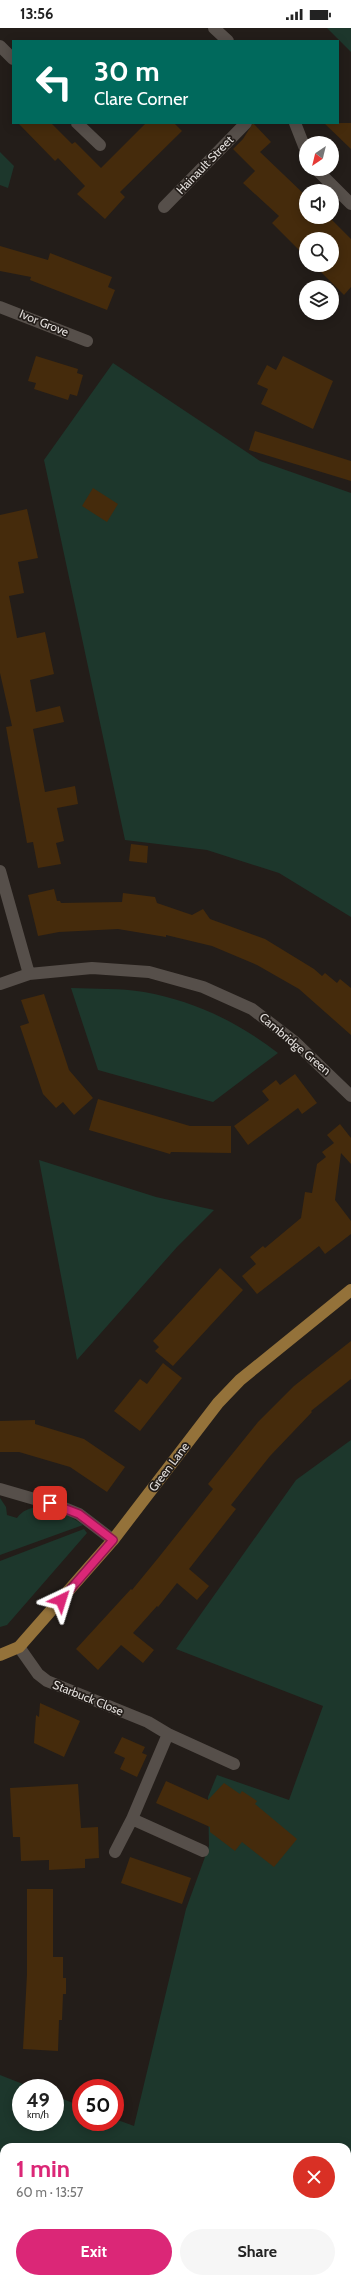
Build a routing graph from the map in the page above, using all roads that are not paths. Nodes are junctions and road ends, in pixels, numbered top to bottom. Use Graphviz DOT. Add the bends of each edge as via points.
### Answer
graph roads {
  1 [pos="214,28"];
  2 [pos="227,40"];
  3 [pos="0,46"];
  4 [pos="12,58"];
  5 [pos="78,124"];
  6 [pos="245,124"];
  7 [pos="295,124"];
  8 [pos="300,136"];
  9 [pos="100,145"];
  10 [pos="323,176"];
  11 [pos="351,204"];
  12 [pos="164,207"];
  13 [pos="0,307"];
  14 [pos="87,341"];
  15 [pos="0,871"];
  16 [pos="29,974"];
  17 [pos="0,984"];
  18 [pos="351,1096"];
  19 [pos="351,1290"];
  20 [pos="0,1489"];
  21 [pos="113,1540"];
  22 [pos="19,1647"];
  23 [pos="0,1655"];
  24 [pos="168,1734"];
  25 [pos="234,1764"];
  26 [pos="132,1819"];
  27 [pos="203,1851"];
  28 [pos="115,1852"];
  1 -- 2 [label="street"];
  3 -- 4 [label="street"];
  5 -- 9 [label="street"];
  6 -- 12 [label="street, Hainault Street"];
  7 -- 8 [label="street"];
  10 -- 11 [label="street"];
  13 -- 14 [label="street, Ivor Grove"];
  15 -- 16 [label="street"];
  16 -- 17 [label="street, Cambridge Green"];
  16 -- 18 [label="street, Cambridge Green" via="92,968 149,972 203,987 252,1009 295,1042"];
  19 -- 21 [label="main road, Green Lane" via="229,1391"];
  20 -- 21 [label="street" via="74,1512"];
  21 -- 22 [label="main road, Green Lane"];
  22 -- 23 [label="main road, Green Lane"];
  22 -- 24 [label="street, Starbuck Close" via="38,1674 47,1681 148,1722"];
  24 -- 25 [label="street, Starbuck Close"];
  24 -- 26 [label="street"];
  26 -- 27 [label="street"];
  26 -- 28 [label="street"];
}
